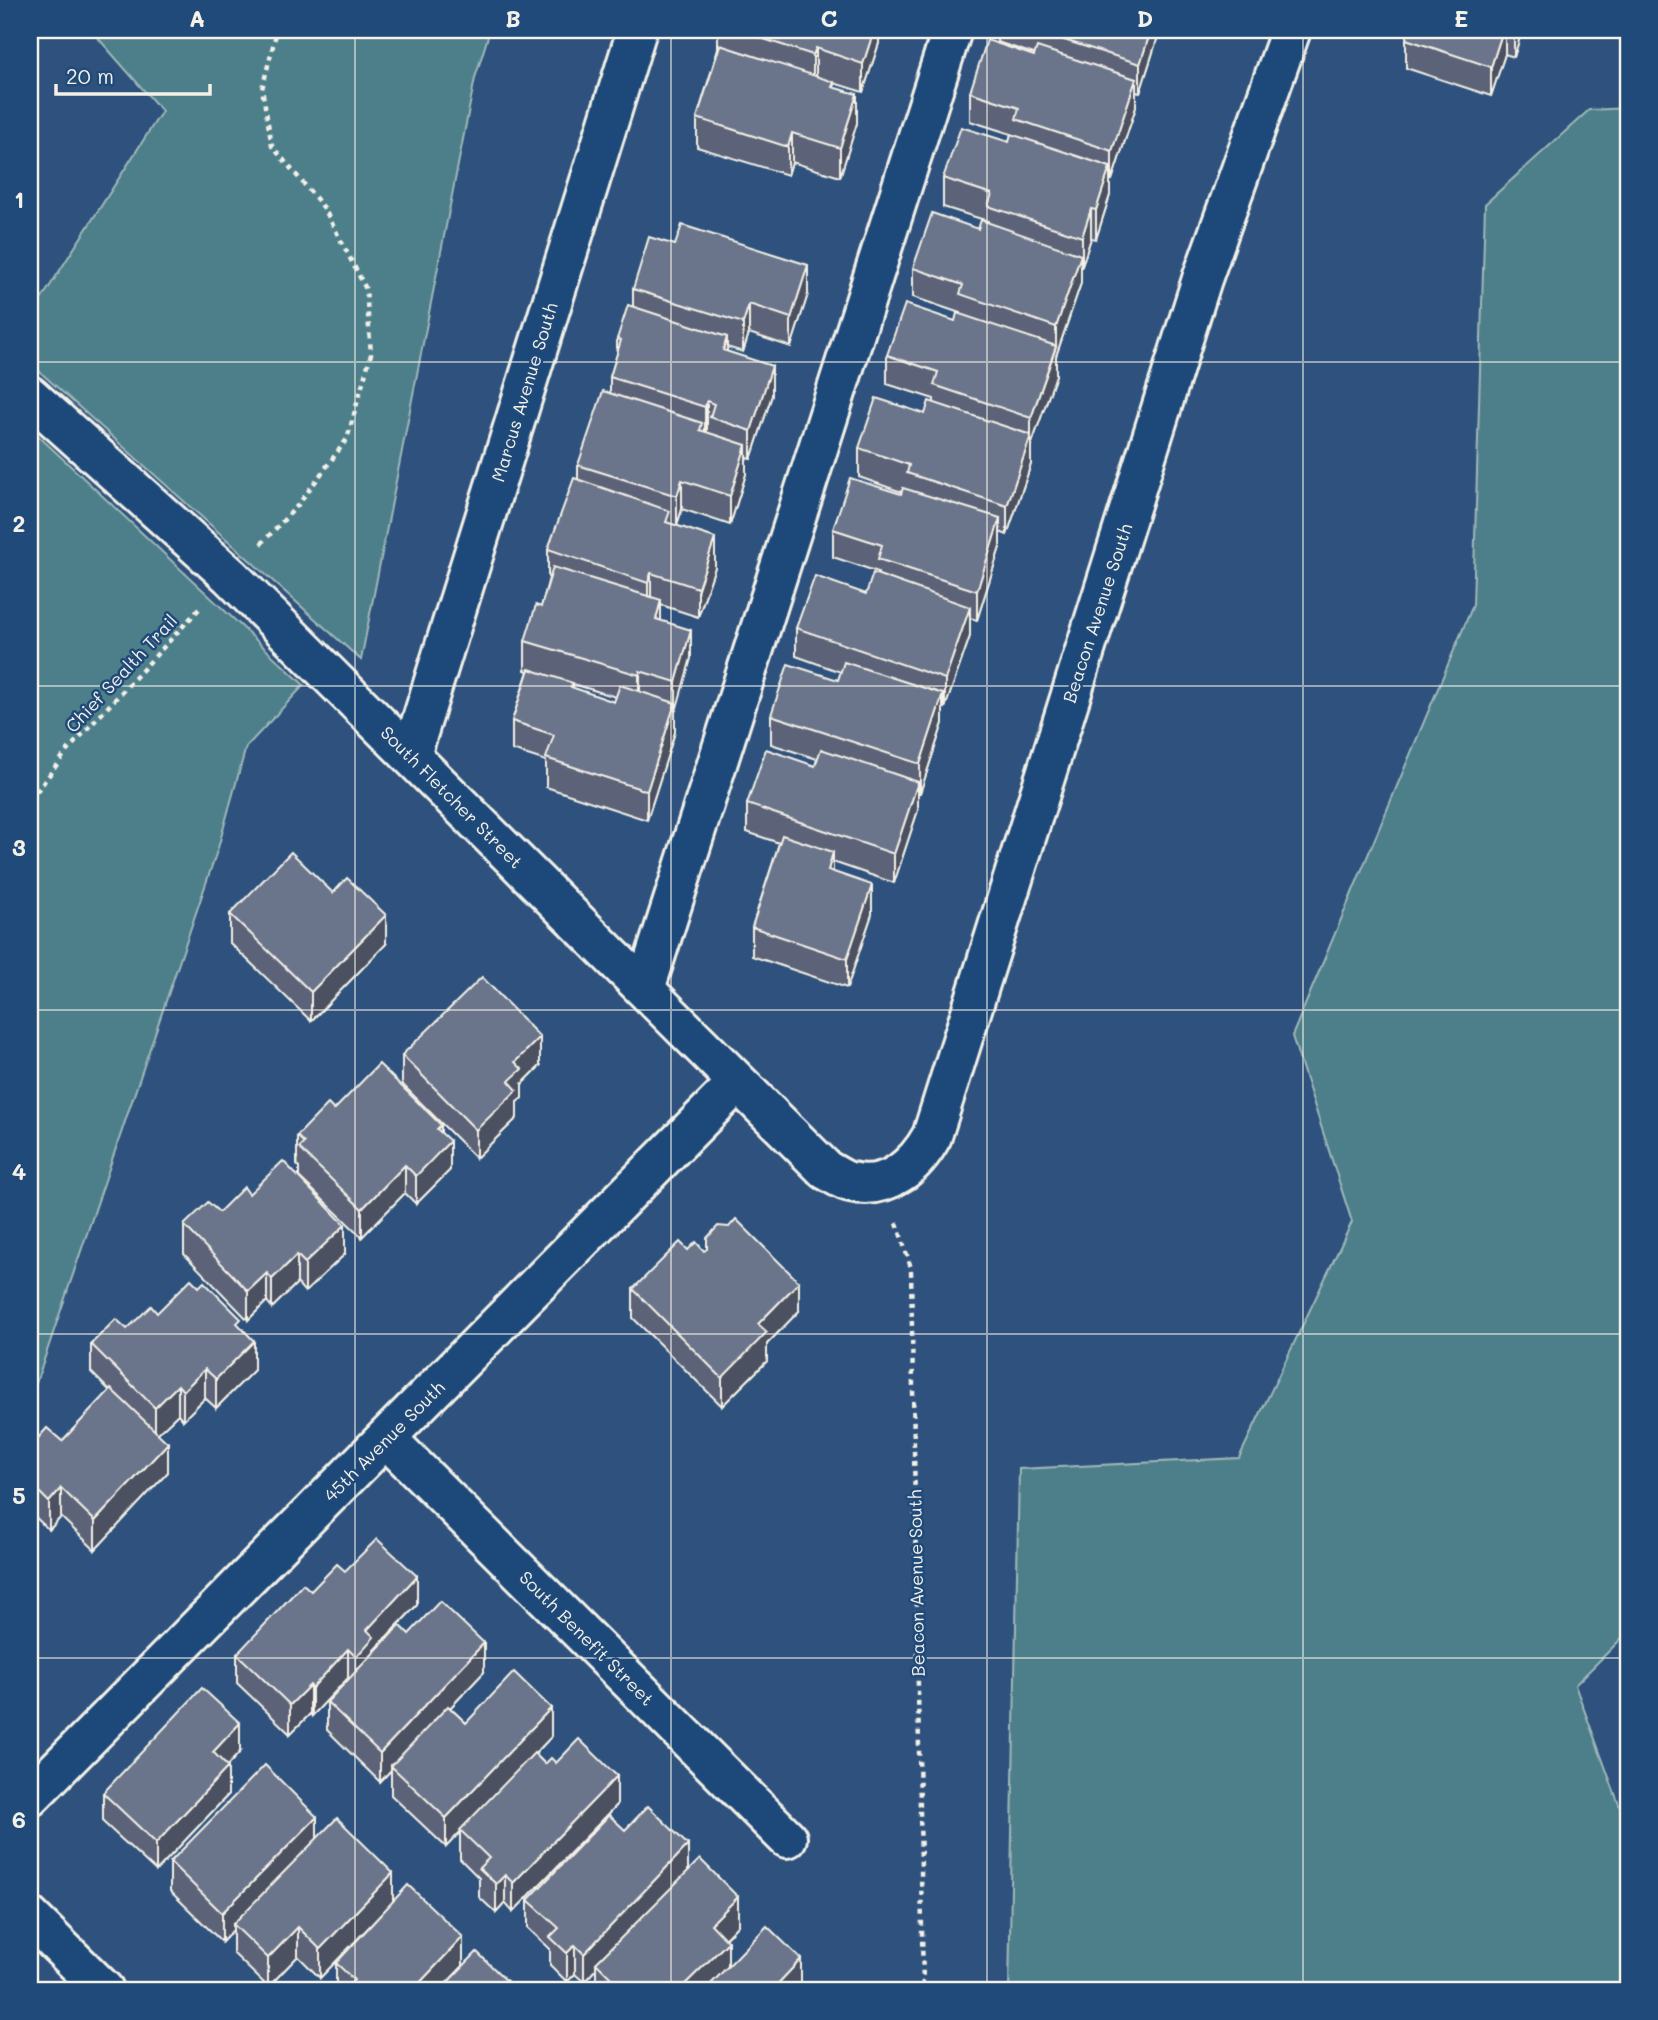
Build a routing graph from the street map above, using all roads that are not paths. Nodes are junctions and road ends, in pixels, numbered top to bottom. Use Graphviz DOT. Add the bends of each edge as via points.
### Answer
graph roads {
  1 [pos="637,30"];
  2 [pos="952,30"];
  3 [pos="1291,30"];
  4 [pos="30,396"];
  5 [pos="411,755"];
  6 [pos="645,989"];
  7 [pos="737,1083"];
  8 [pos="881,1181"];
  9 [pos="386,1438"];
  10 [pos="30,1797"];
  11 [pos="787,1838"];
  12 [pos="30,1917"];
  13 [pos="104,1990"];
  1 -- 5 [label="street, Marcus Avenue South"];
  2 -- 6 [label="street"];
  3 -- 8 [label="street, Beacon Avenue South" via="1202,279 932,1136 908,1170"];
  4 -- 5 [label="street, South Fletcher Street" via="229,576"];
  5 -- 6 [label="street, South Fletcher Street"];
  6 -- 7 [label="street, South Fletcher Street"];
  7 -- 8 [label="street, South Fletcher Street" via="826,1170 851,1182"];
  7 -- 9 [label="street, 45th Avenue South"];
  9 -- 10 [label="street, 45th Avenue South"];
  9 -- 11 [label="street, South Benefit Street"];
  12 -- 13 [label="street"];
}
